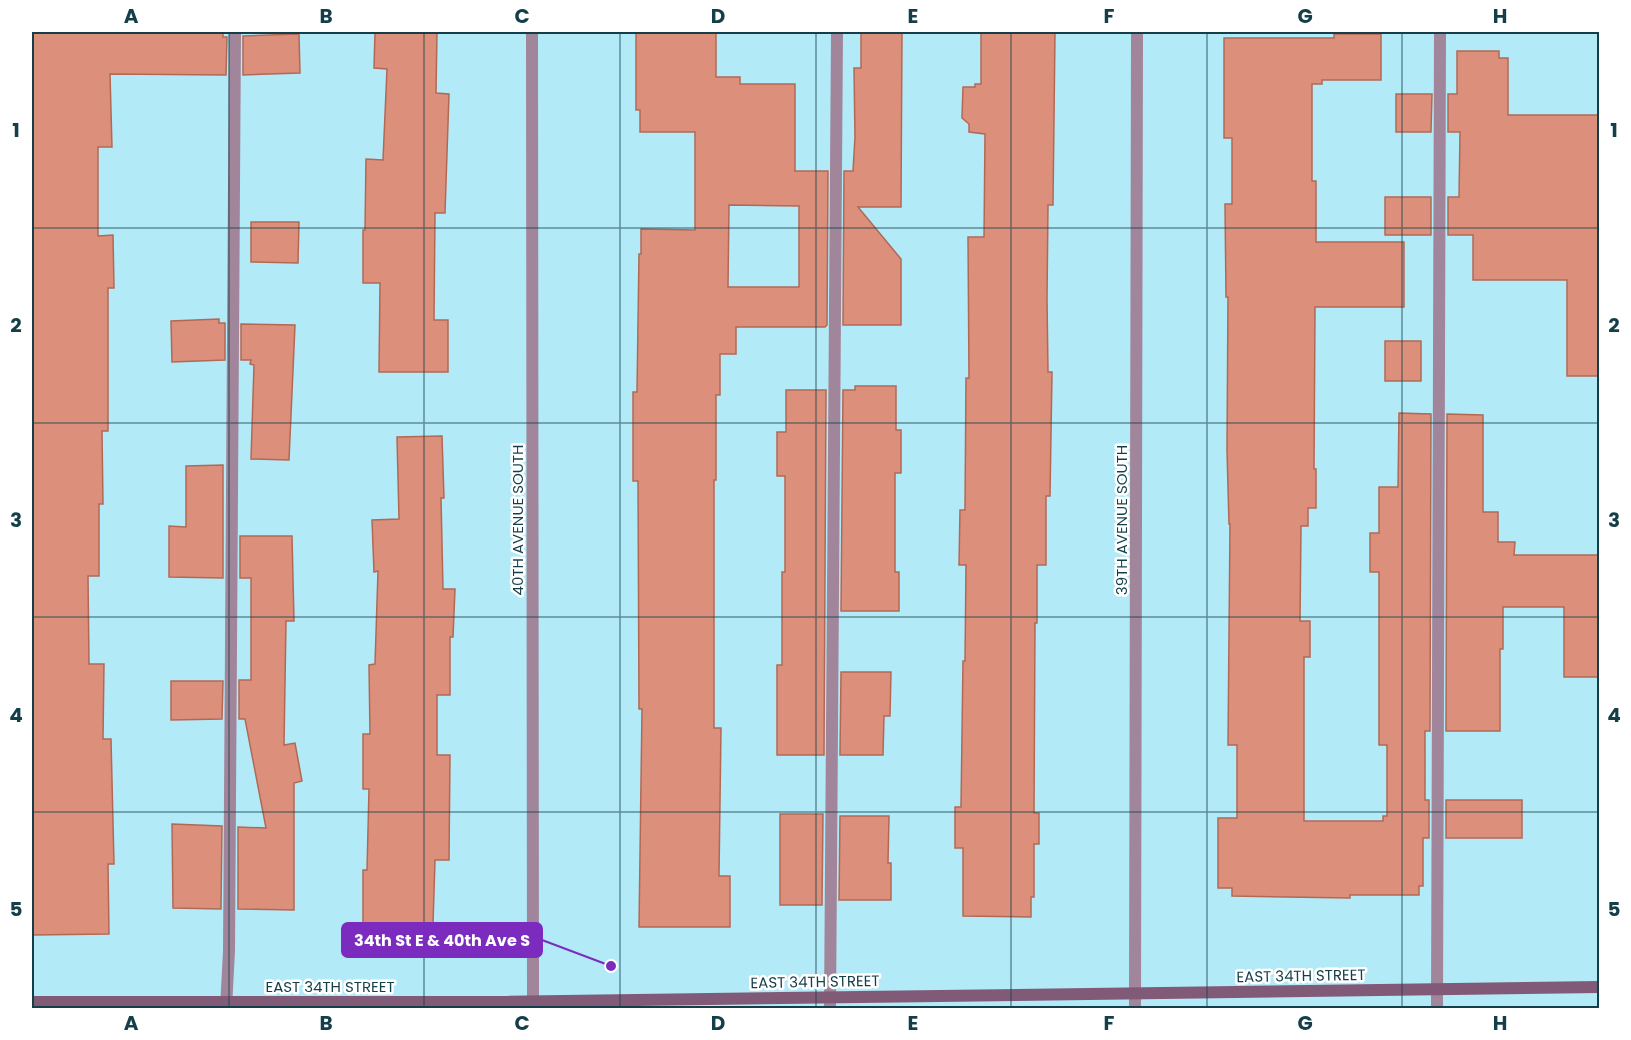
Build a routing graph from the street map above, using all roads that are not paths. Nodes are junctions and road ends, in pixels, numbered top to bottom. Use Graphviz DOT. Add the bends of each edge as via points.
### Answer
graph roads {
  1 [pos="236,32"];
  2 [pos="532,32"];
  3 [pos="837,32"];
  4 [pos="1137,32"];
  5 [pos="1440,32"];
  6 [pos="1599,987"];
  7 [pos="1438,989"];
  8 [pos="1136,993"];
  9 [pos="32,1002"];
  10 [pos="830,1002"];
  11 [pos="226,1005"];
  12 [pos="533,1005"];
  13 [pos="1136,1008"];
  14 [pos="1437,1008"];
  1 -- 11 [label="street"];
  2 -- 12 [label="street, 40TH AVENUE SOUTH"];
  3 -- 10 [label="street"];
  4 -- 8 [label="street, 39TH AVENUE SOUTH"];
  5 -- 7 [label="street"];
  6 -- 7 [label="street, EAST 34TH STREET"];
  7 -- 8 [label="street, EAST 34TH STREET"];
  7 -- 14 [label="street"];
  8 -- 10 [label="street, EAST 34TH STREET"];
  8 -- 13 [label="street, 39TH AVENUE SOUTH"];
  9 -- 11 [label="street, EAST 34TH STREET"];
  10 -- 12 [label="street, EAST 34TH STREET"];
  11 -- 12 [label="street, EAST 34TH STREET"];
}
